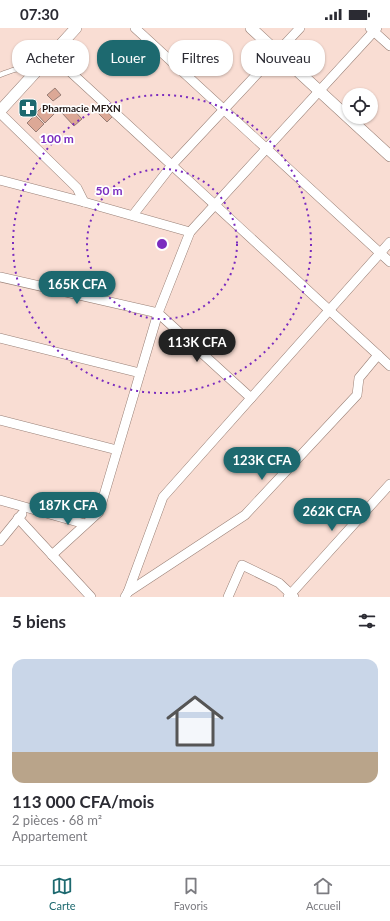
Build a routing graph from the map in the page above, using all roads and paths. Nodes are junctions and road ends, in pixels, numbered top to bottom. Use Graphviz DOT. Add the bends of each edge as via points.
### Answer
graph roads {
  1 [pos="76,28"];
  2 [pos="135,28"];
  3 [pos="252,28"];
  4 [pos="300,28"];
  5 [pos="374,29"];
  6 [pos="64,40"];
  7 [pos="265,40"];
  8 [pos="289,40"];
  9 [pos="390,46"];
  10 [pos="12,71"];
  11 [pos="0,75"];
  12 [pos="31,76"];
  13 [pos="75,76"];
  14 [pos="256,76"];
  15 [pos="304,76"];
  16 [pos="320,91"];
  17 [pos="224,110"];
  18 [pos="0,112"];
  19 [pos="267,148"];
  20 [pos="390,156"];
  21 [pos="172,165"];
  22 [pos="0,180"];
  23 [pos="84,202"];
  24 [pos="214,205"];
  25 [pos="132,215"];
  26 [pos="190,232"];
  27 [pos="390,242"];
  28 [pos="380,253"];
  29 [pos="390,262"];
  30 [pos="0,277"];
  31 [pos="329,310"];
  32 [pos="158,313"];
  33 [pos="0,338"];
  34 [pos="378,355"];
  35 [pos="390,366"];
  36 [pos="140,373"];
  37 [pos="251,398"];
  38 [pos="0,420"];
  39 [pos="117,450"];
  40 [pos="390,484"];
  41 [pos="0,500"];
  42 [pos="26,508"];
  43 [pos="18,518"];
  44 [pos="85,524"];
  45 [pos="0,541"];
  46 [pos="52,555"];
  47 [pos="127,595"];
  48 [pos="290,596"];
  49 [pos="91,597"];
  50 [pos="228,597"];
  1 -- 6 [label="street"];
  2 -- 17 [label="street"];
  3 -- 7 [label="street"];
  4 -- 8 [label="street"];
  5 -- 9 [label="street"];
  5 -- 16 [label="street"];
  10 -- 11 [label="lane"];
  12 -- 18 [label="street"];
  13 -- 21 [label="street"];
  14 -- 17 [label="street"];
  15 -- 16 [label="street"];
  16 -- 19 [label="street"];
  16 -- 20 [label="street"];
  17 -- 19 [label="street"];
  17 -- 21 [label="street"];
  18 -- 23 [label="street" via="77,188"];
  19 -- 24 [label="street"];
  19 -- 28 [label="street"];
  21 -- 24 [label="street"];
  21 -- 25 [label="street"];
  22 -- 23 [label="street"];
  23 -- 25 [label="street"];
  24 -- 26 [label="street"];
  24 -- 31 [label="street"];
  25 -- 26 [label="street"];
  26 -- 32 [label="street"];
  27 -- 28 [label="street"];
  28 -- 29 [label="street"];
  28 -- 31 [label="street"];
  30 -- 32 [label="street"];
  31 -- 34 [label="street"];
  31 -- 37 [label="street"];
  32 -- 36 [label="street"];
  32 -- 37 [label="street"];
  33 -- 36 [label="street"];
  34 -- 35 [label="street"];
  34 -- 47 [label="street" via="359,378 357,395 245,515"];
  36 -- 39 [label="street"];
  37 -- 47 [label="street" via="163,497"];
  38 -- 39 [label="street"];
  39 -- 44 [label="street" via="99,512"];
  40 -- 48 [label="street"];
  41 -- 42 [label="street"];
  42 -- 43 [label="street"];
  42 -- 44 [label="street"];
  43 -- 45 [label="street"];
  43 -- 46 [label="street"];
  44 -- 46 [label="street"];
  46 -- 49 [label="street"];
  48 -- 50 [label="street" via="279,583 242,565"];
}
